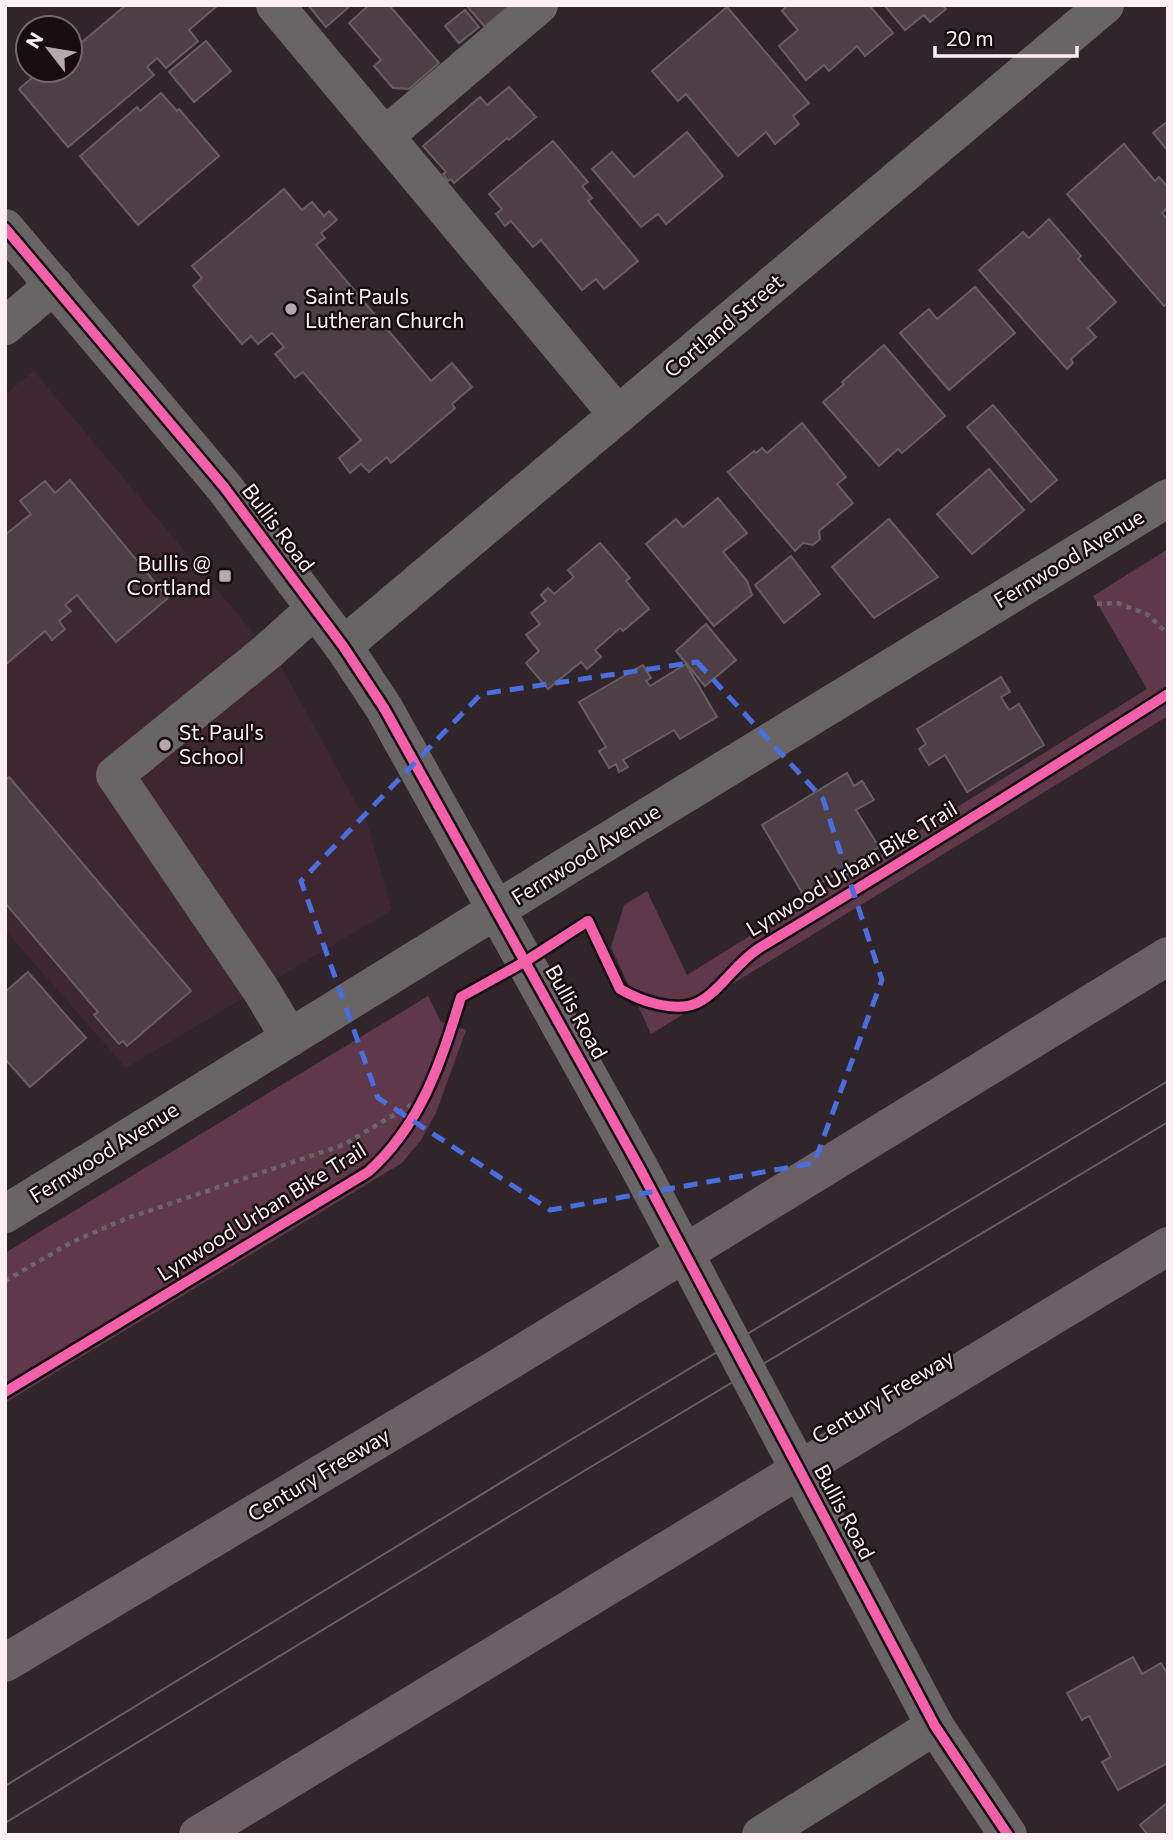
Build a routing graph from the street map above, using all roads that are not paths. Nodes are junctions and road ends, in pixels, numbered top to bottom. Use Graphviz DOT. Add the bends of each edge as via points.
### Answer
graph roads {
  1 [pos="275,5"];
  2 [pos="539,5"];
  3 [pos="1105,5"];
  4 [pos="385,136"];
  5 [pos="5,228"];
  6 [pos="54,285"];
  7 [pos="5,326"];
  8 [pos="618,415"];
  9 [pos="1168,498"];
  10 [pos="315,609"];
  11 [pos="343,646"];
  12 [pos="497,909"];
  13 [pos="1168,956"];
  14 [pos="290,1038"];
  15 [pos="5,1214"];
  16 [pos="1168,1246"];
  17 [pos="5,1663"];
  18 [pos="935,1726"];
  19 [pos="247,1806"];
  20 [pos="198,1835"];
  21 [pos="222,1835"];
  22 [pos="761,1835"];
  23 [pos="1008,1835"];
  1 -- 4 [label="street"];
  2 -- 4 [label="street"];
  3 -- 8 [label="street, Cortland Street"];
  4 -- 8 [label="street"];
  5 -- 6 [label="street, Bullis Road"];
  6 -- 7 [label="street"];
  6 -- 10 [label="street, Bullis Road" via="224,487"];
  8 -- 11 [label="street, Cortland Street"];
  9 -- 12 [label="street, Fernwood Avenue"];
  10 -- 11 [label="street, Bullis Road"];
  10 -- 14 [label="street" via="115,775"];
  11 -- 12 [label="street, Bullis Road" via="384,708"];
  12 -- 14 [label="street, Fernwood Avenue"];
  12 -- 18 [label="street, Bullis Road"];
  13 -- 17 [label="highway, Century Freeway" via="511,1360"];
  14 -- 15 [label="street, Fernwood Avenue"];
  16 -- 19 [label="highway, Century Freeway"];
  18 -- 22 [label="street"];
  18 -- 23 [label="street, Bullis Road"];
  19 -- 20 [label="highway, Century Freeway"];
  19 -- 21 [label="highway"];
}
